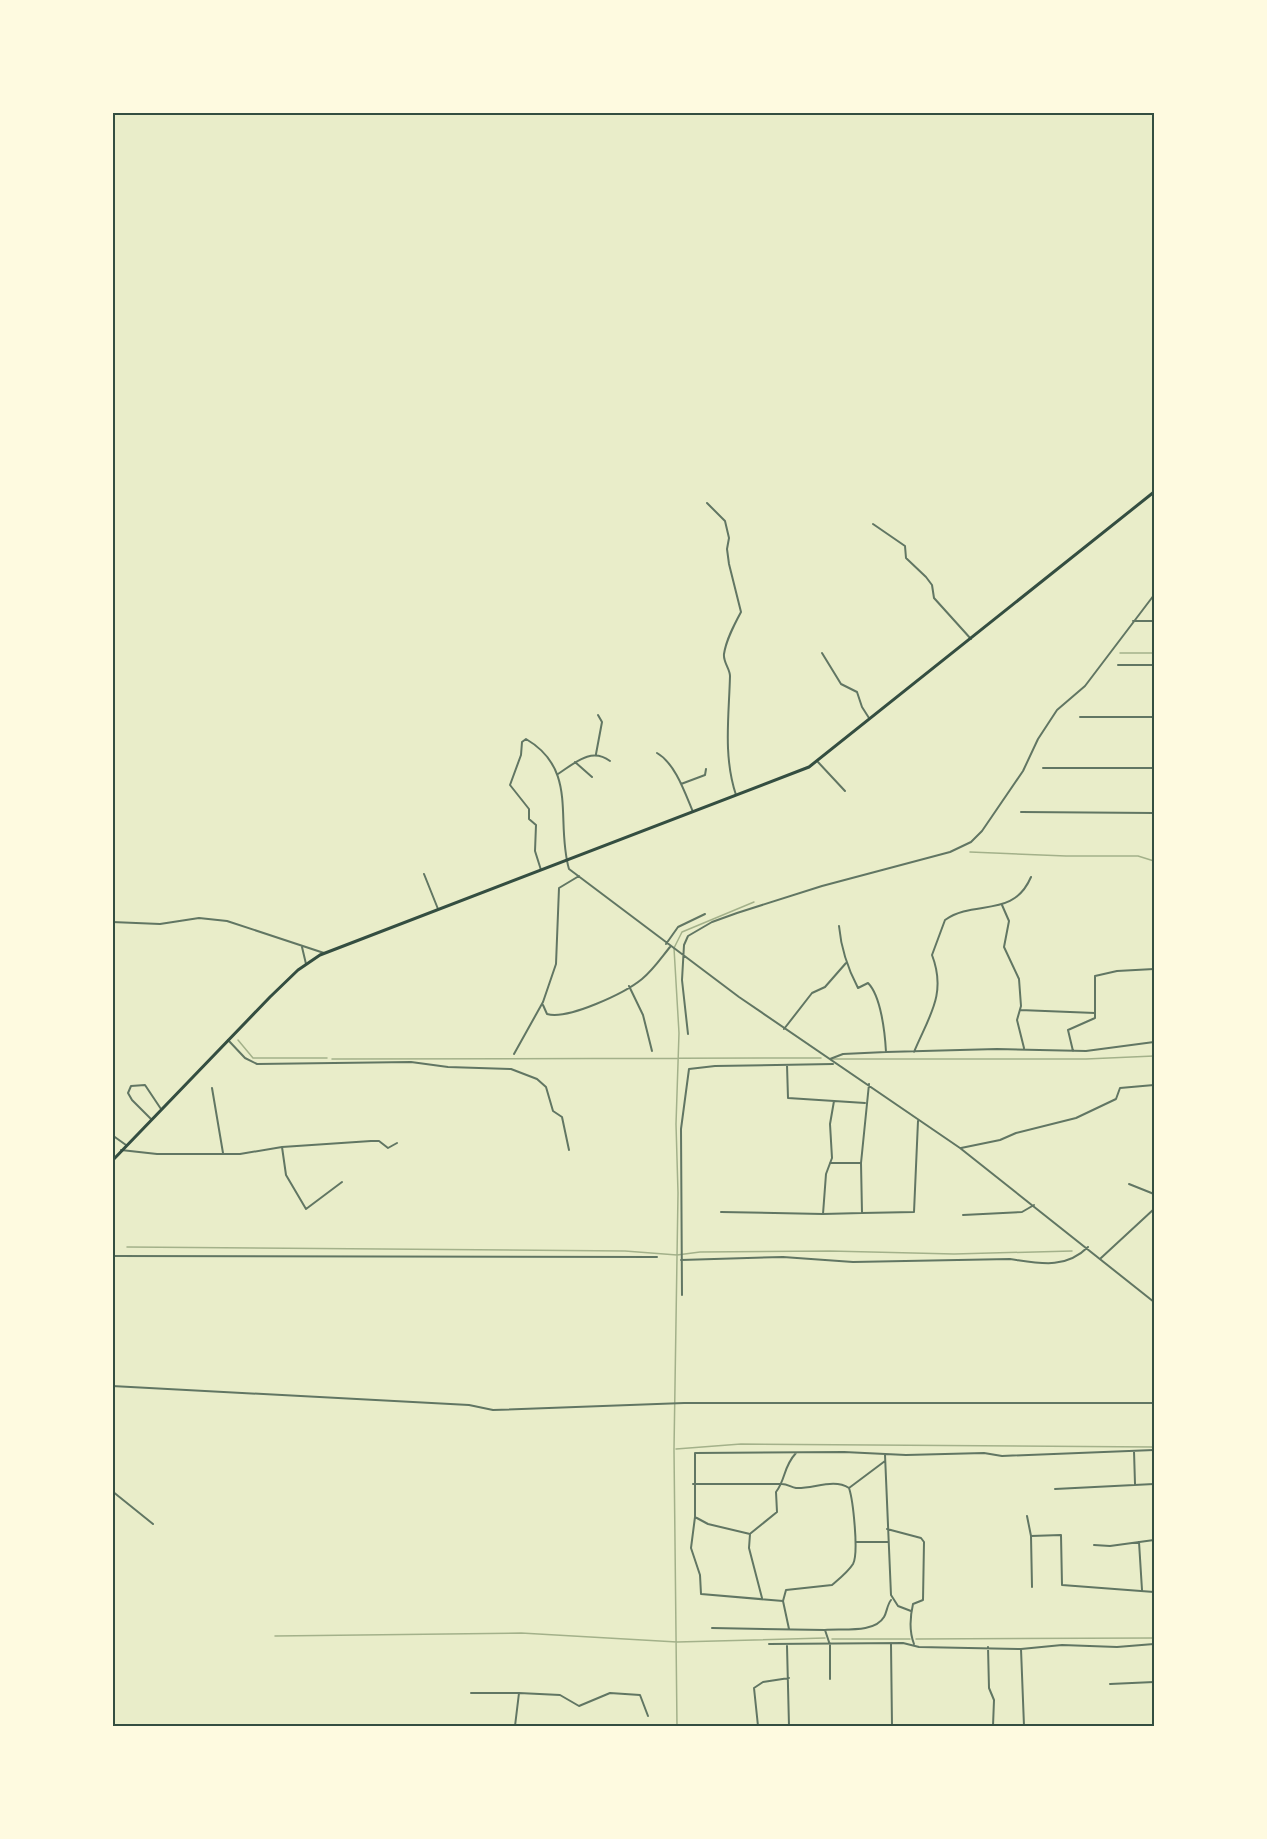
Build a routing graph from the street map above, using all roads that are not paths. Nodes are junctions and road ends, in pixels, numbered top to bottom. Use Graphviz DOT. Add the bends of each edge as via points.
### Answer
graph roads {
  1 [pos="1155,492"];
  2 [pos="707,502"];
  3 [pos="873,524"];
  4 [pos="1155,595"];
  5 [pos="1133,621"];
  6 [pos="1155,621"];
  7 [pos="971,639"];
  8 [pos="822,653"];
  9 [pos="1118,665"];
  10 [pos="1155,665"];
  11 [pos="598,715"];
  12 [pos="1080,717"];
  13 [pos="1155,717"];
  14 [pos="870,719"];
  15 [pos="657,753"];
  16 [pos="596,754"];
  17 [pos="610,761"];
  18 [pos="575,762"];
  19 [pos="818,762"];
  20 [pos="1043,768"];
  21 [pos="1155,768"];
  22 [pos="706,769"];
  23 [pos="558,774"];
  24 [pos="592,777"];
  25 [pos="681,784"];
  26 [pos="845,791"];
  27 [pos="736,795"];
  28 [pos="693,812"];
  29 [pos="1021,812"];
  30 [pos="1155,813"];
  31 [pos="567,862"];
  32 [pos="541,870"];
  33 [pos="424,874"];
  34 [pos="579,876"];
  35 [pos="1031,877"];
  36 [pos="1002,905"];
  37 [pos="438,909"];
  38 [pos="705,914"];
  39 [pos="112,922"];
  40 [pos="839,926"];
  41 [pos="666,944"];
  42 [pos="302,947"];
  43 [pos="670,947"];
  44 [pos="324,953"];
  45 [pos="683,957"];
  46 [pos="846,963"];
  47 [pos="306,964"];
  48 [pos="1155,969"];
  49 [pos="629,986"];
  50 [pos="543,1002"];
  51 [pos="1020,1010"];
  52 [pos="1096,1013"];
  53 [pos="784,1029"];
  54 [pos="688,1034"];
  55 [pos="228,1040"];
  56 [pos="1155,1042"];
  57 [pos="1024,1049"];
  58 [pos="652,1051"];
  59 [pos="1072,1051"];
  60 [pos="886,1052"];
  61 [pos="914,1052"];
  62 [pos="514,1054"];
  63 [pos="829,1059"];
  64 [pos="835,1064"];
  65 [pos="787,1065"];
  66 [pos="869,1084"];
  67 [pos="1155,1085"];
  68 [pos="212,1088"];
  69 [pos="834,1101"];
  70 [pos="865,1103"];
  71 [pos="161,1109"];
  72 [pos="151,1119"];
  73 [pos="918,1121"];
  74 [pos="112,1135"];
  75 [pos="397,1143"];
  76 [pos="126,1144"];
  77 [pos="282,1147"];
  78 [pos="960,1148"];
  79 [pos="121,1150"];
  80 [pos="569,1150"];
  81 [pos="223,1153"];
  82 [pos="112,1161"];
  83 [pos="830,1163"];
  84 [pos="861,1163"];
  85 [pos="342,1182"];
  86 [pos="1130,1184"];
  87 [pos="1155,1194"];
  88 [pos="1034,1205"];
  89 [pos="1155,1209"];
  90 [pos="721,1212"];
  91 [pos="862,1213"];
  92 [pos="823,1214"];
  93 [pos="963,1215"];
  94 [pos="1088,1247"];
  95 [pos="112,1256"];
  96 [pos="657,1257"];
  97 [pos="1101,1258"];
  98 [pos="681,1260"];
  99 [pos="682,1295"];
  100 [pos="1155,1302"];
  101 [pos="112,1386"];
  102 [pos="1155,1403"];
  103 [pos="1134,1450"];
  104 [pos="1155,1450"];
  105 [pos="796,1453"];
  106 [pos="885,1454"];
  107 [pos="885,1461"];
  108 [pos="693,1484"];
  109 [pos="782,1484"];
  110 [pos="1135,1484"];
  111 [pos="1155,1484"];
  112 [pos="849,1488"];
  113 [pos="1055,1489"];
  114 [pos="112,1491"];
  115 [pos="1027,1516"];
  116 [pos="694,1517"];
  117 [pos="153,1524"];
  118 [pos="887,1529"];
  119 [pos="750,1534"];
  120 [pos="1031,1536"];
  121 [pos="1155,1540"];
  122 [pos="856,1542"];
  123 [pos="888,1542"];
  124 [pos="1139,1542"];
  125 [pos="1094,1545"];
  126 [pos="1032,1587"];
  127 [pos="1142,1592"];
  128 [pos="1155,1592"];
  129 [pos="762,1598"];
  130 [pos="892,1599"];
  131 [pos="783,1601"];
  132 [pos="911,1611"];
  133 [pos="712,1628"];
  134 [pos="789,1629"];
  135 [pos="825,1630"];
  136 [pos="769,1644"];
  137 [pos="891,1644"];
  138 [pos="914,1644"];
  139 [pos="1155,1644"];
  140 [pos="787,1645"];
  141 [pos="830,1645"];
  142 [pos="988,1647"];
  143 [pos="1021,1649"];
  144 [pos="789,1678"];
  145 [pos="830,1679"];
  146 [pos="1155,1683"];
  147 [pos="1110,1684"];
  148 [pos="471,1693"];
  149 [pos="519,1693"];
  150 [pos="648,1716"];
  151 [pos="515,1726"];
  152 [pos="758,1726"];
  153 [pos="789,1726"];
  154 [pos="892,1726"];
  155 [pos="993,1726"];
  156 [pos="1024,1726"];
  1 -- 7 [label="main road"];
  2 -- 27 [label="street" via="725,521 729,564 741,612 730,632 724,656 730,676 727,755"];
  3 -- 7 [label="street" via="905,546 906,558 932,585 934,598"];
  4 -- 5 [label="street"];
  5 -- 6 [label="street"];
  5 -- 45 [label="street" via="1085,686 1057,710 1023,771 982,831 970,842 950,852 822,886 712,922 688,936"];
  7 -- 14 [label="main road"];
  8 -- 14 [label="street" via="841,684 857,692"];
  9 -- 10 [label="street"];
  11 -- 16 [label="street" via="602,726"];
  12 -- 13 [label="street"];
  14 -- 19 [label="main road"];
  15 -- 25 [label="street"];
  16 -- 17 [label="street"];
  16 -- 18 [label="street"];
  18 -- 23 [label="street"];
  18 -- 24 [label="street"];
  19 -- 26 [label="street"];
  19 -- 27 [label="main road"];
  20 -- 21 [label="street"];
  22 -- 25 [label="street" via="705,775"];
  23 -- 31 [label="street"];
  23 -- 32 [label="street" via="536,744 523,739 510,785 527,805 529,819 536,825 535,851"];
  25 -- 28 [label="street"];
  27 -- 28 [label="main road"];
  28 -- 31 [label="main road"];
  29 -- 30 [label="street"];
  31 -- 32 [label="main road"];
  31 -- 34 [label="street"];
  32 -- 37 [label="main road"];
  33 -- 37 [label="street"];
  34 -- 41 [label="street"];
  34 -- 50 [label="street" via="559,888 556,964"];
  35 -- 36 [label="street" via="1020,896"];
  36 -- 51 [label="street" via="1009,921 1004,947 1019,979"];
  36 -- 61 [label="street" via="968,911 944,923 932,955 938,990 932,1015"];
  37 -- 44 [label="main road"];
  38 -- 41 [label="street" via="678,927"];
  39 -- 42 [label="street" via="160,924 199,918 227,921"];
  40 -- 46 [label="street"];
  41 -- 43 [label="street"];
  42 -- 44 [label="street"];
  42 -- 47 [label="street"];
  43 -- 45 [label="street"];
  43 -- 49 [label="street" via="644,978"];
  44 -- 47 [label="main road"];
  45 -- 53 [label="street"];
  45 -- 54 [label="street"];
  46 -- 53 [label="street" via="825,987 812,993"];
  46 -- 60 [label="street" via="858,988 868,983 875,991"];
  47 -- 55 [label="main road"];
  48 -- 52 [label="street" via="1117,970 1095,976"];
  49 -- 50 [label="street" via="588,1007 560,1015 547,1014"];
  49 -- 58 [label="street" via="643,1015"];
  50 -- 62 [label="street"];
  51 -- 52 [label="street"];
  51 -- 57 [label="street" via="1017,1020"];
  52 -- 59 [label="street" via="1095,1018 1068,1030"];
  53 -- 63 [label="street"];
  55 -- 71 [label="main road"];
  55 -- 80 [label="street" via="245,1058 257,1064 411,1062 511,1069 546,1087 553,1111 562,1117"];
  56 -- 59 [label="street"];
  57 -- 59 [label="street"];
  57 -- 61 [label="street"];
  60 -- 61 [label="street"];
  60 -- 63 [label="street" via="843,1054"];
  63 -- 64 [label="street"];
  64 -- 65 [label="street"];
  64 -- 66 [label="street"];
  65 -- 69 [label="street" via="788,1098"];
  65 -- 98 [label="street" via="695,1067 687,1073 681,1129"];
  66 -- 70 [label="street"];
  66 -- 73 [label="street"];
  67 -- 78 [label="street" via="1120,1088 1116,1099 1076,1118"];
  68 -- 81 [label="street"];
  69 -- 70 [label="street"];
  69 -- 83 [label="street"];
  70 -- 84 [label="street"];
  71 -- 72 [label="main road"];
  71 -- 72 [label="street" via="145,1085 130,1086 132,1100"];
  72 -- 76 [label="main road"];
  73 -- 78 [label="street"];
  73 -- 91 [label="street" via="914,1212"];
  74 -- 76 [label="street"];
  75 -- 77 [label="street" via="388,1148 379,1141"];
  76 -- 79 [label="main road"];
  77 -- 81 [label="street"];
  77 -- 85 [label="street" via="286,1175 306,1209"];
  78 -- 88 [label="street"];
  79 -- 81 [label="street"];
  79 -- 82 [label="main road"];
  83 -- 84 [label="street"];
  83 -- 92 [label="street"];
  84 -- 91 [label="street"];
  86 -- 87 [label="street"];
  88 -- 93 [label="street" via="1022,1212"];
  88 -- 94 [label="street"];
  89 -- 97 [label="street"];
  90 -- 92 [label="street"];
  91 -- 92 [label="street"];
  94 -- 97 [label="street"];
  94 -- 98 [label="street" via="1073,1259 1033,1264 1010,1259"];
  95 -- 96 [label="street"];
  97 -- 100 [label="street"];
  98 -- 99 [label="street"];
  101 -- 102 [label="street" via="469,1405 493,1410 684,1403"];
  103 -- 104 [label="street"];
  103 -- 106 [label="street" via="1002,1456"];
  103 -- 110 [label="street"];
  105 -- 106 [label="street"];
  105 -- 108 [label="street" via="695,1453"];
  105 -- 109 [label="street" via="786,1464"];
  106 -- 107 [label="street"];
  107 -- 112 [label="street"];
  107 -- 118 [label="street"];
  108 -- 109 [label="street"];
  108 -- 116 [label="street"];
  109 -- 112 [label="street" via="796,1488 817,1484"];
  109 -- 119 [label="street" via="776,1492 777,1512"];
  110 -- 111 [label="street"];
  110 -- 113 [label="street"];
  112 -- 122 [label="street"];
  114 -- 117 [label="street"];
  115 -- 120 [label="street"];
  116 -- 119 [label="street"];
  116 -- 129 [label="street" via="691,1548 700,1575 701,1594"];
  118 -- 123 [label="street"];
  118 -- 132 [label="street" via="924,1542 923,1599 913,1604"];
  119 -- 129 [label="street" via="749,1548"];
  120 -- 126 [label="street"];
  120 -- 127 [label="street" via="1061,1535 1062,1585"];
  121 -- 124 [label="street"];
  122 -- 123 [label="street"];
  122 -- 131 [label="street" via="854,1563 832,1585 786,1590"];
  123 -- 130 [label="street"];
  124 -- 125 [label="street"];
  124 -- 127 [label="street"];
  127 -- 128 [label="street"];
  129 -- 131 [label="street"];
  130 -- 132 [label="street"];
  130 -- 135 [label="street" via="884,1618 874,1625"];
  131 -- 134 [label="street"];
  132 -- 138 [label="street"];
  133 -- 134 [label="street"];
  134 -- 135 [label="street"];
  135 -- 141 [label="street"];
  136 -- 140 [label="street"];
  137 -- 138 [label="street"];
  137 -- 141 [label="street"];
  137 -- 154 [label="street"];
  138 -- 142 [label="street"];
  139 -- 143 [label="street"];
  140 -- 141 [label="street"];
  140 -- 144 [label="street"];
  141 -- 145 [label="street"];
  142 -- 143 [label="street"];
  142 -- 155 [label="street"];
  143 -- 156 [label="street"];
  144 -- 152 [label="street" via="763,1682 754,1688"];
  144 -- 153 [label="street"];
  146 -- 147 [label="street"];
  148 -- 149 [label="street"];
  149 -- 150 [label="street" via="560,1695 579,1706 610,1693 640,1695"];
  149 -- 151 [label="street"];
}
